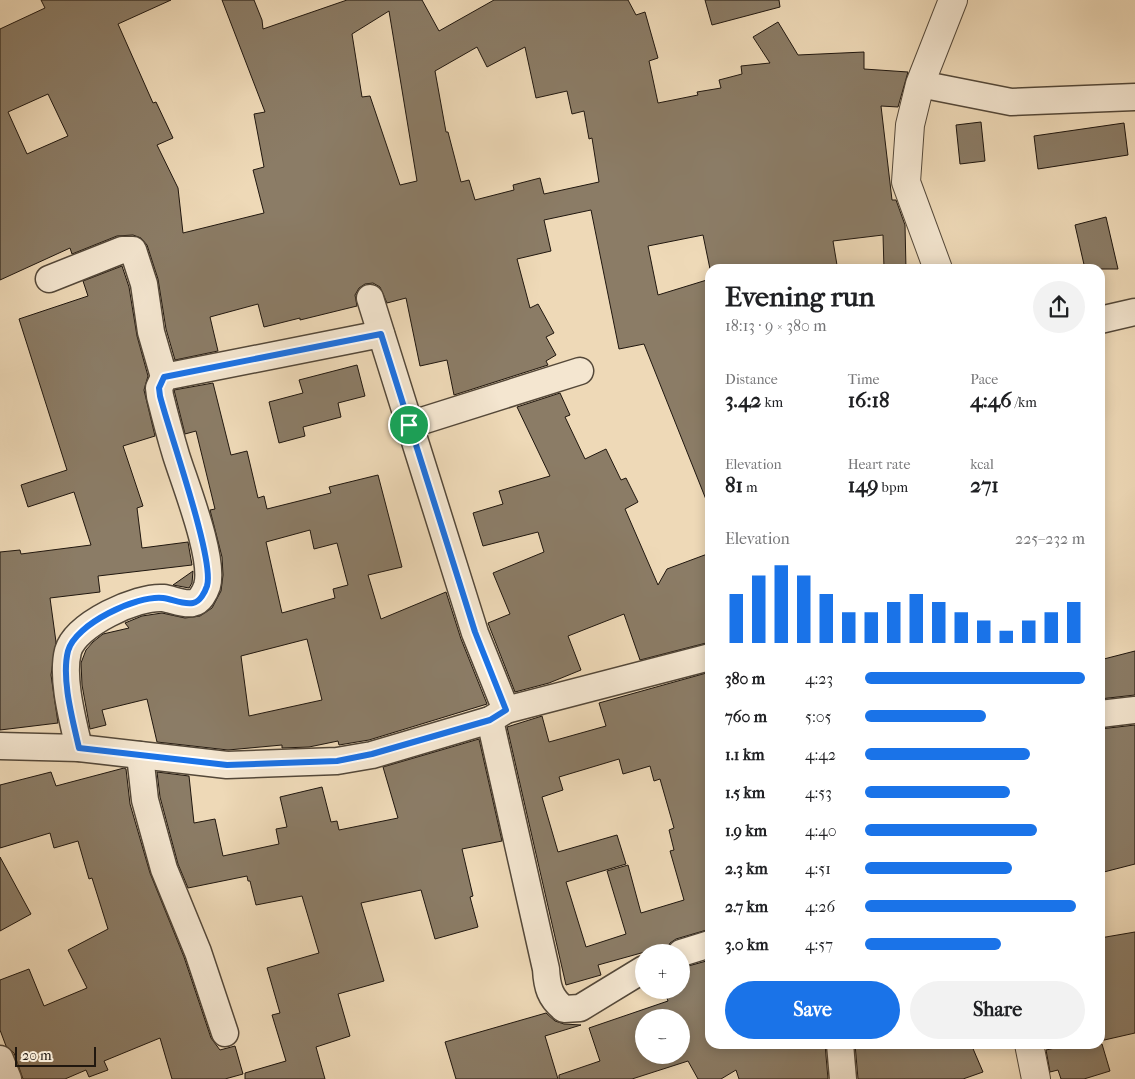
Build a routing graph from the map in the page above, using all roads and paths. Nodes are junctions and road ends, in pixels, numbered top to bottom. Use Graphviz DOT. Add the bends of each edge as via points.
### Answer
graph roads {
  1 [pos="953,0"];
  2 [pos="920,84"];
  3 [pos="1135,97"];
  4 [pos="936,264"];
  5 [pos="49,279"];
  6 [pos="370,298"];
  7 [pos="1135,312"];
  8 [pos="1105,319"];
  9 [pos="381,334"];
  10 [pos="580,371"];
  11 [pos="164,377"];
  12 [pos="409,425"];
  13 [pos="705,658"];
  14 [pos="1135,710"];
  15 [pos="1105,713"];
  16 [pos="498,715"];
  17 [pos="0,746"];
  18 [pos="79,748"];
  19 [pos="140,756"];
  20 [pos="705,946"];
  21 [pos="690,950"];
  22 [pos="635,974"];
  23 [pos="226,1033"];
  24 [pos="840,1049"];
  25 [pos="1030,1049"];
  26 [pos="0,1060"];
  27 [pos="8,1079"];
  28 [pos="843,1079"];
  29 [pos="1036,1079"];
  1 -- 2 [label="street"];
  2 -- 3 [label="street" via="1011,102"];
  2 -- 4 [label="street" via="910,125 906,182"];
  5 -- 11 [label="street" via="122,250 133,250 144,284 151,332"];
  6 -- 9 [label="street"];
  7 -- 8 [label="street"];
  9 -- 11 [label="street"];
  9 -- 12 [label="street"];
  10 -- 12 [label="street"];
  11 -- 18 [label="street" via="159,388 160,396 204,544 208,580 199,600 192,604 163,598 131,602 82,633 69,648 68,680"];
  12 -- 16 [label="street"];
  13 -- 16 [label="street"];
  14 -- 15 [label="street"];
  16 -- 19 [label="street" via="372,754 337,761 227,765"];
  16 -- 22 [label="street" via="546,983 552,1000 564,1009 580,1008"];
  17 -- 18 [label="street"];
  18 -- 19 [label="street"];
  19 -- 23 [label="street" via="145,800 164,869"];
  20 -- 21 [label="street"];
  24 -- 28 [label="street"];
  25 -- 29 [label="street"];
  26 -- 27 [label="street"];
}
